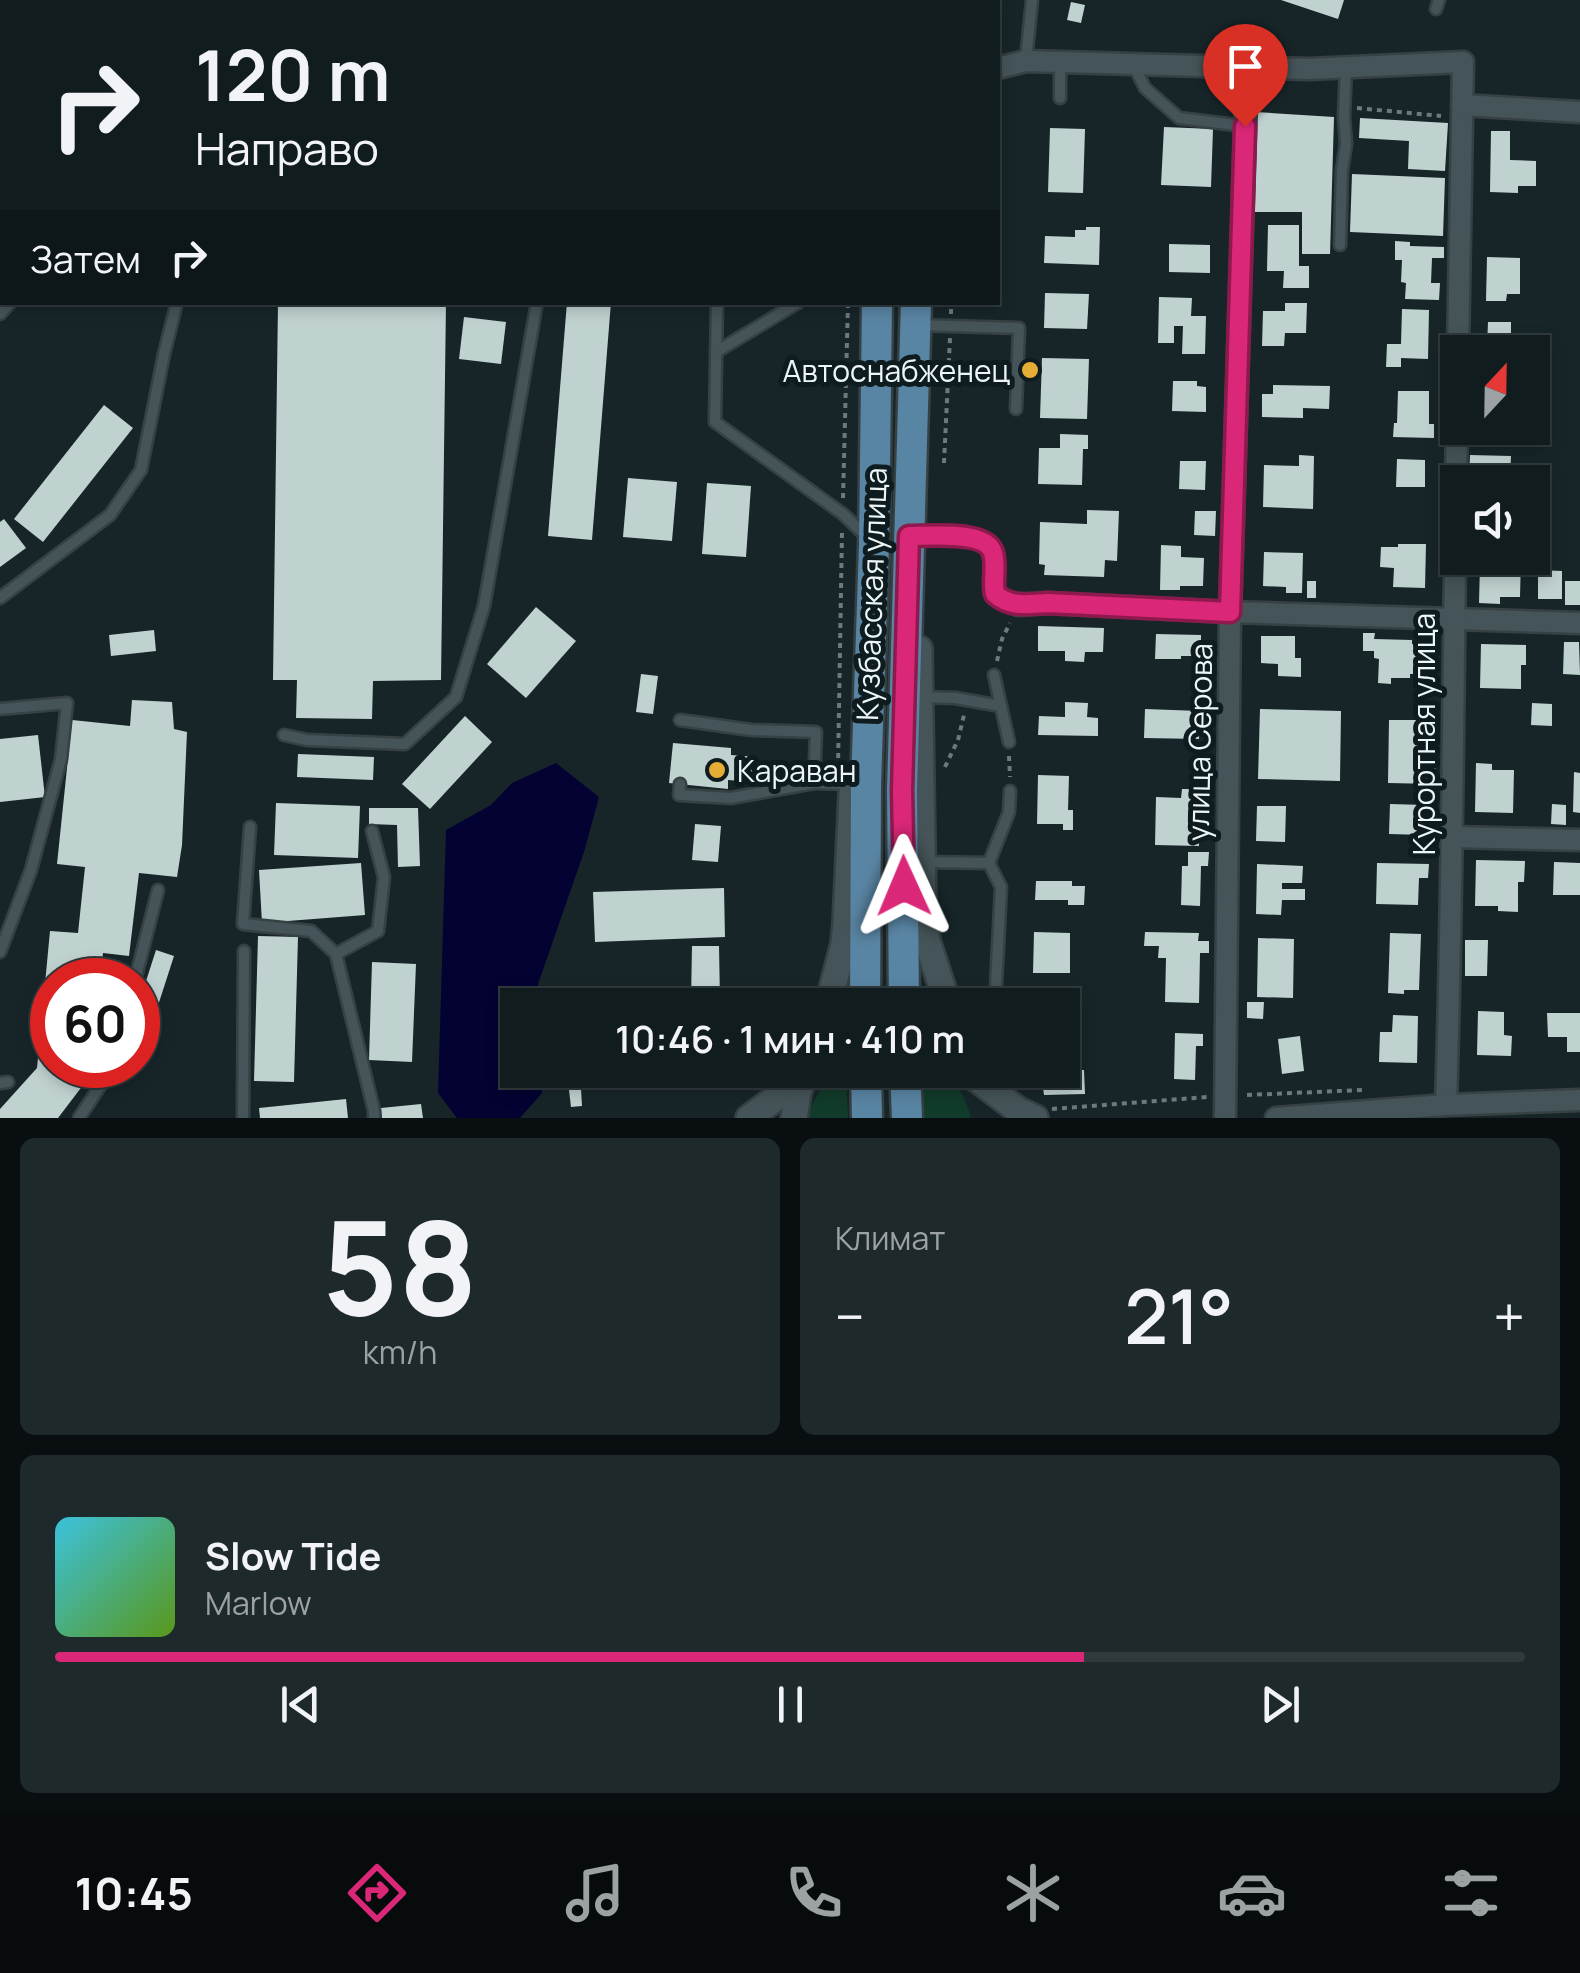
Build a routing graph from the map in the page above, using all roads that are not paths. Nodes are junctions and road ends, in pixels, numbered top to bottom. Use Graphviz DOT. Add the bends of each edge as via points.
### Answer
graph roads {
  1 [pos="1032,0"];
  2 [pos="1026,62"];
  3 [pos="1060,62"];
  4 [pos="1133,64"];
  5 [pos="1346,66"];
  6 [pos="1247,67"];
  7 [pos="1000,68"];
  8 [pos="1060,98"];
  9 [pos="1462,111"];
  10 [pos="1580,112"];
  11 [pos="1245,126"];
  12 [pos="1340,245"];
  13 [pos="176,305"];
  14 [pos="536,305"];
  15 [pos="718,305"];
  16 [pos="795,305"];
  17 [pos="876,305"];
  18 [pos="916,314"];
  19 [pos="1458,335"];
  20 [pos="716,352"];
  21 [pos="1016,409"];
  22 [pos="1456,445"];
  23 [pos="909,543"];
  24 [pos="874,544"];
  25 [pos="0,598"];
  26 [pos="1018,605"];
  27 [pos="1230,612"];
  28 [pos="1453,618"];
  29 [pos="1580,622"];
  30 [pos="994,675"];
  31 [pos="921,697"];
  32 [pos="1001,706"];
  33 [pos="0,709"];
  34 [pos="680,720"];
  35 [pos="284,736"];
  36 [pos="1009,742"];
  37 [pos="814,783"];
  38 [pos="680,784"];
  39 [pos="852,790"];
  40 [pos="1010,791"];
  41 [pos="250,827"];
  42 [pos="372,831"];
  43 [pos="1454,837"];
  44 [pos="1580,840"];
  45 [pos="922,862"];
  46 [pos="989,863"];
  47 [pos="158,890"];
  48 [pos="244,951"];
  49 [pos="0,952"];
  50 [pos="336,954"];
  51 [pos="141,958"];
  52 [pos="832,988"];
  53 [pos="864,988"];
  54 [pos="904,988"];
  55 [pos="942,988"];
  56 [pos="996,988"];
  57 [pos="99,1088"];
  58 [pos="788,1088"];
  59 [pos="803,1088"];
  60 [pos="867,1088"];
  61 [pos="906,1088"];
  62 [pos="977,1088"];
  63 [pos="989,1088"];
  64 [pos="1580,1100"];
  65 [pos="1446,1104"];
  66 [pos="79,1118"];
  67 [pos="244,1118"];
  68 [pos="374,1118"];
  69 [pos="750,1118"];
  70 [pos="794,1118"];
  71 [pos="868,1118"];
  72 [pos="907,1118"];
  73 [pos="985,1118"];
  74 [pos="1035,1118"];
  75 [pos="1225,1118"];
  76 [pos="1276,1118"];
  1 -- 2 [label="lane"];
  2 -- 3 [label="street"];
  2 -- 7 [label="street"];
  3 -- 4 [label="street"];
  3 -- 8 [label="lane"];
  4 -- 6 [label="street"];
  4 -- 11 [label="lane" via="1145,88 1179,118"];
  5 -- 6 [label="street"];
  5 -- 9 [label="street" via="1462,62"];
  5 -- 12 [label="lane"];
  6 -- 11 [label="street, улица Серова"];
  9 -- 10 [label="street"];
  9 -- 19 [label="street"];
  11 -- 27 [label="street, улица Серова"];
  13 -- 25 [label="lane" via="141,470 110,515"];
  14 -- 35 [label="lane" via="484,606 456,698 405,744"];
  15 -- 20 [label="lane"];
  16 -- 20 [label="lane"];
  17 -- 24 [label="main road, Кузбасская улица"];
  18 -- 21 [label="lane" via="1019,328"];
  18 -- 23 [label="main road, Кузбасская улица"];
  20 -- 24 [label="lane" via="715,422"];
  22 -- 28 [label="street, Курортная улица"];
  23 -- 26 [label="lane" via="973,537 987,543 995,594"];
  23 -- 31 [label="street"];
  23 -- 54 [label="main road, Кузбасская улица"];
  24 -- 39 [label="main road, Кузбасская улица"];
  26 -- 27 [label="street"];
  27 -- 28 [label="street"];
  27 -- 75 [label="street, улица Серова"];
  28 -- 29 [label="street"];
  28 -- 43 [label="street, Курортная улица"];
  30 -- 32 [label="lane"];
  31 -- 32 [label="lane"];
  31 -- 45 [label="street"];
  32 -- 36 [label="lane"];
  33 -- 49 [label="lane" via="67,702 61,759 32,870"];
  34 -- 37 [label="lane" via="816,732"];
  37 -- 38 [label="lane" via="731,798 680,795"];
  37 -- 39 [label="lane"];
  39 -- 52 [label="street" via="844,944"];
  39 -- 53 [label="main road, Кузбасская улица"];
  40 -- 46 [label="lane"];
  41 -- 50 [label="lane" via="243,924 311,931"];
  42 -- 50 [label="lane" via="384,877 378,932"];
  43 -- 44 [label="street"];
  43 -- 65 [label="street, Курортная улица"];
  45 -- 46 [label="lane"];
  45 -- 55 [label="street" via="927,941"];
  46 -- 56 [label="lane" via="1001,886"];
  47 -- 51 [label="lane"];
  48 -- 67 [label="lane"];
  50 -- 68 [label="lane"];
  57 -- 66 [label="lane"];
  58 -- 69 [label="street"];
  59 -- 70 [label="street"];
  60 -- 71 [label="main road"];
  61 -- 72 [label="main road"];
  62 -- 73 [label="street"];
  63 -- 74 [label="street"];
  64 -- 65 [label="street"];
  65 -- 76 [label="street"];
}
